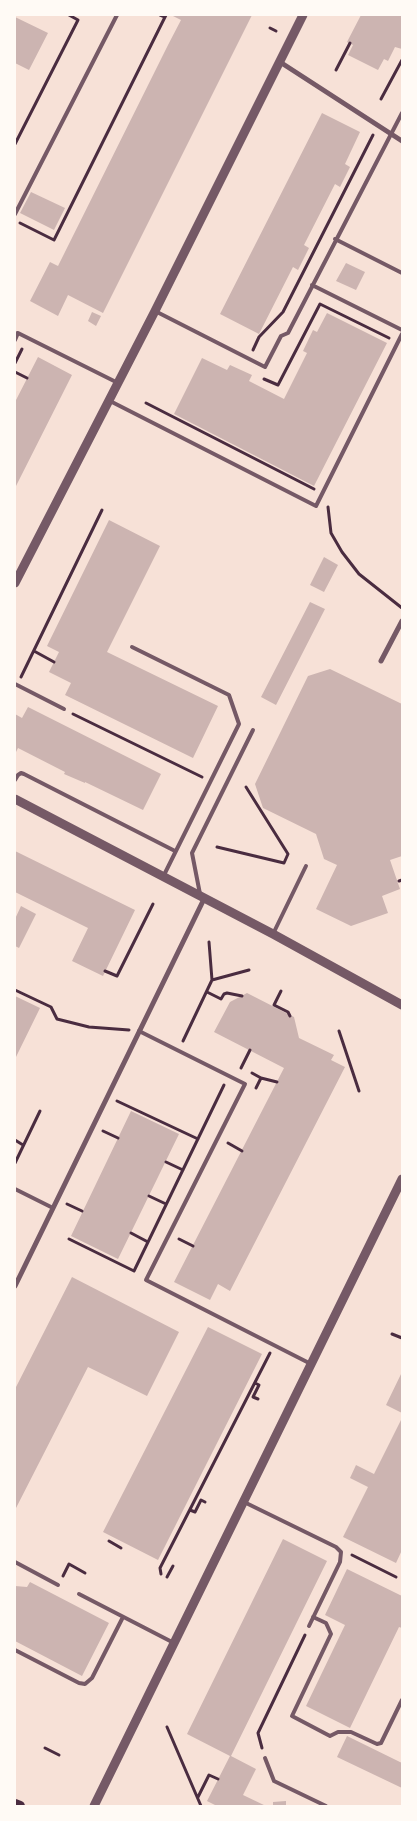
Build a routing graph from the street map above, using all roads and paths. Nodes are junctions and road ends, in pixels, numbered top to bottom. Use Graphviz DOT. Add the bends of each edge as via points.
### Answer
graph roads {
  1 [pos="69,15"];
  2 [pos="117,15"];
  3 [pos="160,15"];
  4 [pos="303,15"];
  5 [pos="166,16"];
  6 [pos="270,28"];
  7 [pos="276,31"];
  8 [pos="350,43"];
  9 [pos="402,60"];
  10 [pos="280,62"];
  11 [pos="336,70"];
  12 [pos="381,99"];
  13 [pos="402,113"];
  14 [pos="391,134"];
  15 [pos="373,136"];
  16 [pos="402,141"];
  17 [pos="15,144"];
  18 [pos="15,214"];
  19 [pos="15,220"];
  20 [pos="336,239"];
  21 [pos="402,273"];
  22 [pos="312,285"];
  23 [pos="320,304"];
  24 [pos="155,312"];
  25 [pos="402,330"];
  26 [pos="17,334"];
  27 [pos="402,334"];
  28 [pos="15,340"];
  29 [pos="392,340"];
  30 [pos="251,354"];
  31 [pos="15,372"];
  32 [pos="27,378"];
  33 [pos="118,383"];
  34 [pos="109,400"];
  35 [pos="146,403"];
  36 [pos="316,490"];
  37 [pos="328,503"];
  38 [pos="102,510"];
  39 [pos="15,583"];
  40 [pos="402,608"];
  41 [pos="402,621"];
  42 [pos="132,646"];
  43 [pos="34,652"];
  44 [pos="381,661"];
  45 [pos="54,662"];
  46 [pos="20,680"];
  47 [pos="15,684"];
  48 [pos="64,709"];
  49 [pos="253,730"];
  50 [pos="15,780"];
  51 [pos="210,781"];
  52 [pos="246,787"];
  53 [pos="15,799"];
  54 [pos="217,847"];
  55 [pos="175,851"];
  56 [pos="306,866"];
  57 [pos="163,877"];
  58 [pos="202,897"];
  59 [pos="152,904"];
  60 [pos="273,934"];
  61 [pos="209,942"];
  62 [pos="249,970"];
  63 [pos="105,971"];
  64 [pos="212,980"];
  65 [pos="15,990"];
  66 [pos="281,991"];
  67 [pos="207,992"];
  68 [pos="242,996"];
  69 [pos="402,1005"];
  70 [pos="290,1016"];
  71 [pos="139,1031"];
  72 [pos="339,1031"];
  73 [pos="250,1050"];
  74 [pos="179,1051"];
  75 [pos="240,1068"];
  76 [pos="228,1076"];
  77 [pos="261,1078"];
  78 [pos="277,1082"];
  79 [pos="359,1091"];
  80 [pos="117,1100"];
  81 [pos="40,1111"];
  82 [pos="102,1131"];
  83 [pos="118,1138"];
  84 [pos="198,1139"];
  85 [pos="15,1140"];
  86 [pos="228,1144"];
  87 [pos="24,1145"];
  88 [pos="242,1150"];
  89 [pos="166,1162"];
  90 [pos="15,1163"];
  91 [pos="183,1170"];
  92 [pos="402,1179"];
  93 [pos="15,1189"];
  94 [pos="149,1196"];
  95 [pos="66,1203"];
  96 [pos="166,1204"];
  97 [pos="53,1208"];
  98 [pos="82,1211"];
  99 [pos="131,1233"];
  100 [pos="69,1239"];
  101 [pos="179,1239"];
  102 [pos="148,1242"];
  103 [pos="193,1246"];
  104 [pos="15,1286"];
  105 [pos="392,1334"];
  106 [pos="402,1338"];
  107 [pos="270,1353"];
  108 [pos="311,1364"];
  109 [pos="255,1383"];
  110 [pos="258,1399"];
  111 [pos="205,1502"];
  112 [pos="243,1502"];
  113 [pos="190,1510"];
  114 [pos="109,1541"];
  115 [pos="336,1547"];
  116 [pos="122,1548"];
  117 [pos="15,1562"];
  118 [pos="173,1566"];
  119 [pos="86,1573"];
  120 [pos="161,1574"];
  121 [pos="167,1577"];
  122 [pos="396,1577"];
  123 [pos="58,1585"];
  124 [pos="79,1594"];
  125 [pos="123,1617"];
  126 [pos="314,1617"];
  127 [pos="309,1626"];
  128 [pos="174,1643"];
  129 [pos="15,1650"];
  130 [pos="402,1700"];
  131 [pos="168,1727"];
  132 [pos="45,1748"];
  133 [pos="59,1755"];
  134 [pos="265,1758"];
  135 [pos="218,1779"];
  136 [pos="198,1797"];
  137 [pos="15,1804"];
  138 [pos="20,1806"];
  139 [pos="94,1806"];
  140 [pos="201,1806"];
  141 [pos="326,1806"];
  1 -- 17 [label="path" via="78,20"];
  2 -- 18 [label="lane"];
  3 -- 5 [label="path"];
  4 -- 10 [label="street"];
  5 -- 19 [label="path" via="54,240"];
  6 -- 7 [label="path"];
  8 -- 11 [label="path"];
  9 -- 12 [label="path"];
  10 -- 14 [label="street"];
  10 -- 24 [label="street"];
  13 -- 14 [label="lane"];
  14 -- 16 [label="street"];
  14 -- 20 [label="lane"];
  15 -- 30 [label="path" via="283,312 259,337"];
  20 -- 21 [label="lane"];
  20 -- 22 [label="lane"];
  22 -- 24 [label="lane" via="288,333 281,336 265,367"];
  22 -- 25 [label="lane"];
  23 -- 29 [label="path"];
  24 -- 33 [label="street"];
  26 -- 28 [label="lane"];
  26 -- 33 [label="lane"];
  27 -- 34 [label="lane" via="316,506"];
  31 -- 32 [label="path"];
  33 -- 34 [label="street"];
  34 -- 39 [label="street"];
  35 -- 36 [label="path"];
  37 -- 40 [label="path" via="331,533 342,552 359,574"];
  38 -- 43 [label="path"];
  41 -- 44 [label="street"];
  42 -- 51 [label="lane" via="229,695 239,724"];
  43 -- 45 [label="path"];
  43 -- 46 [label="path"];
  47 -- 48 [label="lane"];
  48 -- 51 [label="path"];
  49 -- 58 [label="lane" via="192,853"];
  50 -- 55 [label="lane" via="24,774"];
  51 -- 55 [label="lane"];
  52 -- 54 [label="path" via="288,854 284,863"];
  53 -- 57 [label="street"];
  55 -- 57 [label="lane"];
  56 -- 60 [label="lane"];
  57 -- 58 [label="street"];
  58 -- 60 [label="street"];
  58 -- 71 [label="street"];
  59 -- 63 [label="path" via="117,976"];
  60 -- 69 [label="street"];
  61 -- 64 [label="path"];
  62 -- 64 [label="path"];
  64 -- 67 [label="path"];
  65 -- 71 [label="path" via="51,1007 58,1019 89,1027"];
  66 -- 70 [label="path" via="274,1005"];
  67 -- 68 [label="path" via="221,999 227,993"];
  67 -- 74 [label="path"];
  71 -- 74 [label="lane"];
  71 -- 97 [label="street"];
  72 -- 79 [label="path"];
  73 -- 75 [label="path"];
  74 -- 76 [label="lane"];
  76 -- 84 [label="path"];
  76 -- 108 [label="lane" via="245,1084 146,1280"];
  77 -- 78 [label="path"];
  80 -- 84 [label="path"];
  81 -- 87 [label="path"];
  82 -- 83 [label="path"];
  84 -- 91 [label="path"];
  85 -- 87 [label="path"];
  86 -- 88 [label="path"];
  87 -- 90 [label="path"];
  89 -- 91 [label="path"];
  91 -- 96 [label="path"];
  92 -- 108 [label="street"];
  93 -- 97 [label="lane"];
  94 -- 96 [label="path"];
  95 -- 98 [label="path"];
  96 -- 102 [label="path"];
  97 -- 104 [label="street"];
  99 -- 102 [label="path"];
  100 -- 102 [label="path" via="134,1270"];
  101 -- 103 [label="path"];
  105 -- 106 [label="path"];
  107 -- 109 [label="path"];
  108 -- 112 [label="street"];
  109 -- 110 [label="path" via="259,1385 253,1396"];
  109 -- 113 [label="path"];
  111 -- 113 [label="path" via="200,1500 195,1512"];
  112 -- 115 [label="lane"];
  112 -- 128 [label="street"];
  113 -- 120 [label="path" via="160,1568"];
  114 -- 116 [label="path"];
  115 -- 122 [label="path"];
  115 -- 126 [label="lane" via="342,1558"];
  117 -- 123 [label="lane"];
  118 -- 121 [label="path"];
  119 -- 123 [label="path" via="69,1564"];
  124 -- 125 [label="lane"];
  125 -- 128 [label="lane"];
  125 -- 129 [label="lane" via="92,1678 86,1683 79,1683"];
  126 -- 127 [label="lane"];
  126 -- 130 [label="lane" via="326,1623 331,1634 292,1716 330,1736 351,1732 377,1744 381,1743"];
  127 -- 134 [label="path" via="258,1733"];
  128 -- 139 [label="street"];
  131 -- 136 [label="path"];
  132 -- 133 [label="path"];
  134 -- 141 [label="lane" via="274,1781"];
  135 -- 136 [label="path" via="209,1775"];
  136 -- 140 [label="path"];
  137 -- 138 [label="main road"];
}
